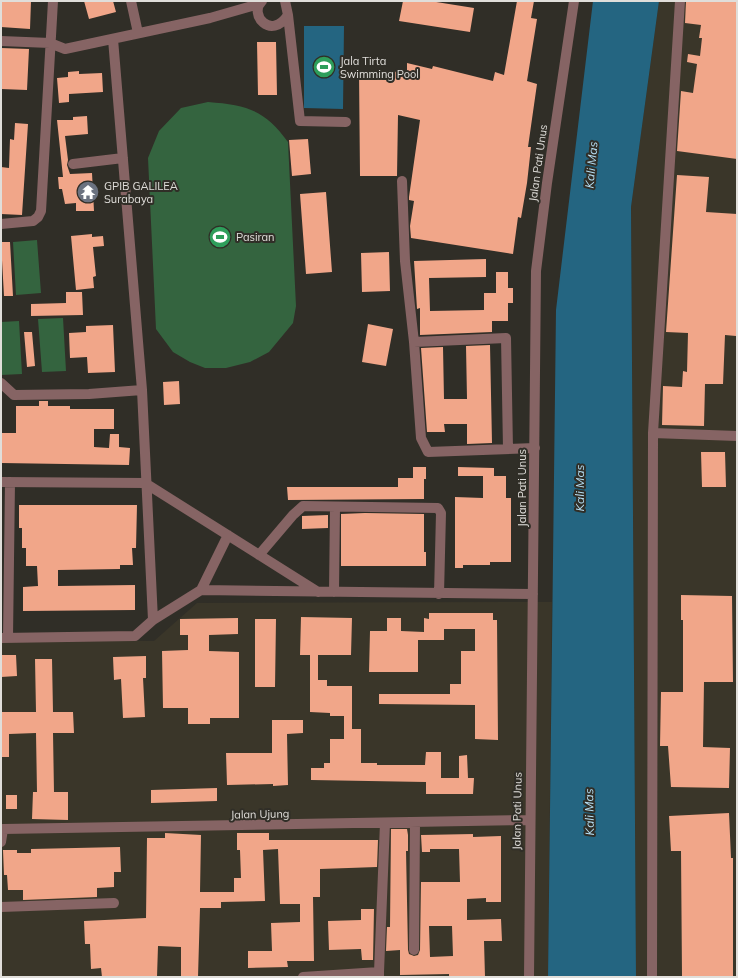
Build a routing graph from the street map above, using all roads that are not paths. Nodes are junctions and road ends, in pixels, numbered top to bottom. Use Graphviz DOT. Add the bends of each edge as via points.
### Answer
graph roads {
  1 [pos="53,1"];
  2 [pos="131,1"];
  3 [pos="285,1"];
  4 [pos="574,1"];
  5 [pos="680,1"];
  6 [pos="261,2"];
  7 [pos="288,15"];
  8 [pos="138,33"];
  9 [pos="113,38"];
  10 [pos="1,41"];
  11 [pos="50,43"];
  12 [pos="346,122"];
  13 [pos="123,158"];
  14 [pos="73,164"];
  15 [pos="402,181"];
  16 [pos="1,224"];
  17 [pos="414,342"];
  18 [pos="1,383"];
  19 [pos="142,390"];
  20 [pos="653,433"];
  21 [pos="737,436"];
  22 [pos="535,448"];
  23 [pos="508,449"];
  24 [pos="6,482"];
  25 [pos="145,483"];
  26 [pos="334,507"];
  27 [pos="228,535"];
  28 [pos="259,555"];
  29 [pos="201,590"];
  30 [pos="318,592"];
  31 [pos="334,592"];
  32 [pos="439,594"];
  33 [pos="533,594"];
  34 [pos="153,620"];
  35 [pos="4,638"];
  36 [pos="529,820"];
  37 [pos="415,822"];
  38 [pos="385,823"];
  39 [pos="1,842"];
  40 [pos="114,903"];
  41 [pos="1,906"];
  42 [pos="414,950"];
  43 [pos="379,975"];
  44 [pos="303,977"];
  45 [pos="529,977"];
  46 [pos="652,977"];
  1 -- 11 [label="street"];
  2 -- 8 [label="street"];
  3 -- 7 [label="street"];
  4 -- 22 [label="street, Jalan Pati Unus" via="536,271"];
  5 -- 20 [label="street"];
  6 -- 7 [label="street" via="258,14 263,23 273,27 282,24"];
  6 -- 8 [label="street" via="210,18"];
  7 -- 12 [label="street" via="300,121"];
  8 -- 9 [label="street"];
  9 -- 11 [label="street" via="65,50"];
  9 -- 13 [label="street"];
  10 -- 11 [label="street"];
  11 -- 16 [label="street" via="41,210 33,221"];
  13 -- 14 [label="street"];
  13 -- 19 [label="street"];
  15 -- 17 [label="street" via="405,261"];
  17 -- 23 [label="street" via="421,438 428,452"];
  17 -- 23 [label="street" via="506,338"];
  18 -- 19 [label="street" via="14,395"];
  19 -- 25 [label="street"];
  20 -- 21 [label="street"];
  20 -- 46 [label="street"];
  22 -- 23 [label="street"];
  22 -- 33 [label="street, Jalan Pati Unus"];
  24 -- 25 [label="street"];
  24 -- 35 [label="street"];
  25 -- 27 [label="street"];
  25 -- 34 [label="street"];
  26 -- 28 [label="street" via="303,506"];
  26 -- 31 [label="street"];
  26 -- 32 [label="street" via="438,508 441,513"];
  27 -- 28 [label="street"];
  27 -- 29 [label="street"];
  28 -- 30 [label="street"];
  29 -- 30 [label="street"];
  29 -- 34 [label="street"];
  30 -- 31 [label="street"];
  31 -- 32 [label="street"];
  32 -- 33 [label="street"];
  33 -- 36 [label="street, Jalan Pati Unus"];
  34 -- 35 [label="street" via="135,636"];
  36 -- 37 [label="street, Jalan Ujung"];
  36 -- 45 [label="street, Jalan Pati Unus"];
  37 -- 38 [label="street, Jalan Ujung"];
  37 -- 42 [label="street"];
  38 -- 39 [label="street, Jalan Ujung" via="3,829"];
  38 -- 43 [label="street"];
  40 -- 41 [label="street"];
  43 -- 44 [label="street"];
}
